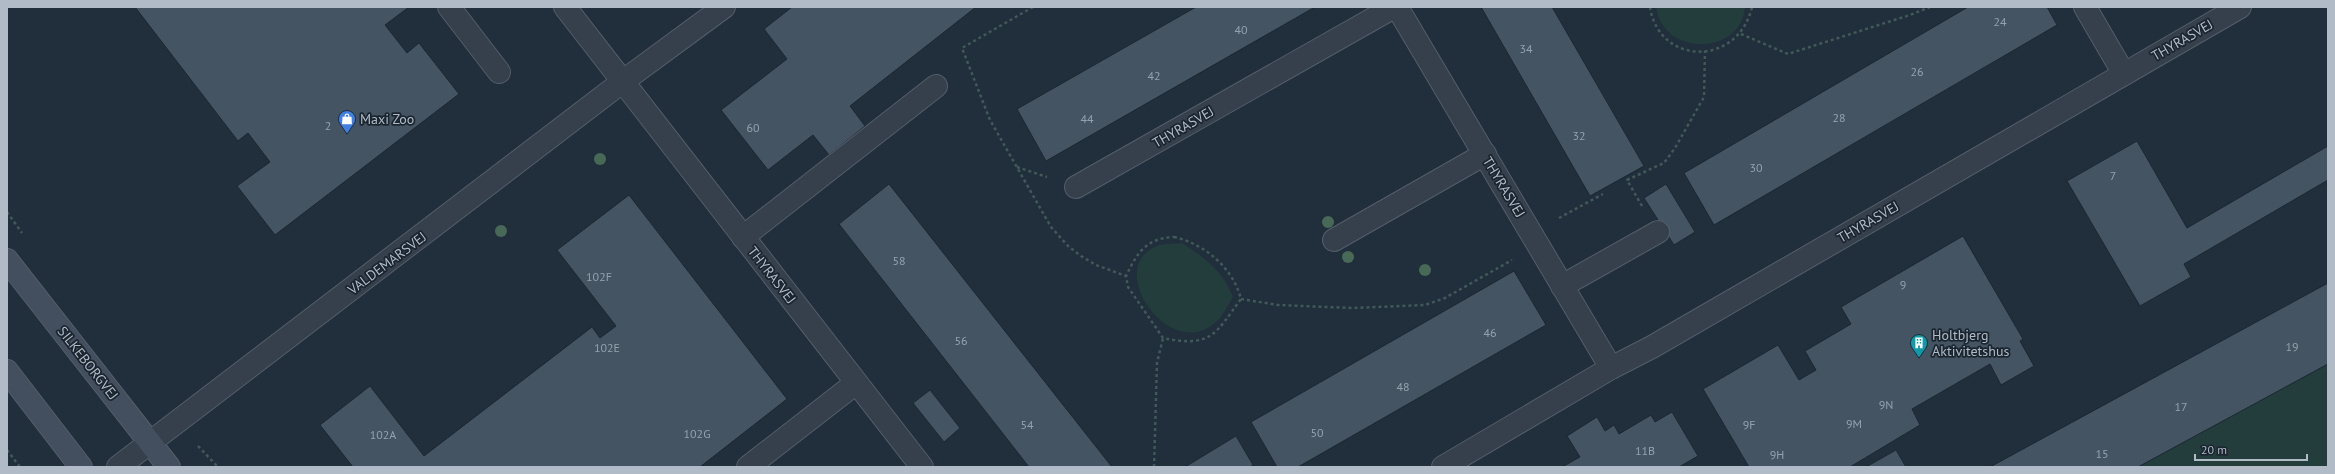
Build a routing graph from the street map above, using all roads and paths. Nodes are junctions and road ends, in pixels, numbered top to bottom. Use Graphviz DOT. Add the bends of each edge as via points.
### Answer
graph roads {
  1 [pos="449,7"];
  2 [pos="565,7"];
  3 [pos="724,7"];
  4 [pos="1033,7"];
  5 [pos="1394,7"];
  6 [pos="1397,7"];
  7 [pos="1650,7"];
  8 [pos="1752,7"];
  9 [pos="1930,7"];
  10 [pos="2086,7"];
  11 [pos="2240,7"];
  12 [pos="1741,34"];
  13 [pos="1705,51"];
  14 [pos="499,72"];
  15 [pos="2124,74"];
  16 [pos="622,82"];
  17 [pos="936,86"];
  18 [pos="1485,154"];
  19 [pos="1627,180"];
  20 [pos="1076,187"];
  21 [pos="1602,194"];
  22 [pos="1658,232"];
  23 [pos="743,237"];
  24 [pos="1535,239"];
  25 [pos="1334,240"];
  26 [pos="7,260"];
  27 [pos="1126,276"];
  28 [pos="1562,286"];
  29 [pos="1241,299"];
  30 [pos="1163,338"];
  31 [pos="1611,368"];
  32 [pos="7,371"];
  33 [pos="856,383"];
  34 [pos="150,442"];
  35 [pos="7,450"];
  36 [pos="20,467"];
  37 [pos="81,467"];
  38 [pos="118,467"];
  39 [pos="169,467"];
  40 [pos="748,467"];
  41 [pos="922,467"];
  42 [pos="1154,467"];
  43 [pos="1443,467"];
  1 -- 14 [label="street"];
  2 -- 16 [label="street"];
  3 -- 16 [label="street, VALDEMARSVEJ"];
  4 -- 27 [label="path" via="962,48 990,120 1051,227 1081,256 1096,265"];
  5 -- 20 [label="street, THYRASVEJ"];
  6 -- 18 [label="street, THYRASVEJ"];
  7 -- 13 [label="path" via="1658,30 1670,41 1683,48"];
  8 -- 12 [label="path" via="1749,20"];
  9 -- 12 [label="path" via="1788,54"];
  10 -- 15 [label="street"];
  11 -- 15 [label="street, THYRASVEJ"];
  12 -- 13 [label="path" via="1729,44 1714,51"];
  13 -- 19 [label="path" via="1704,97 1676,148 1664,163"];
  15 -- 31 [label="street, THYRASVEJ" via="1659,343"];
  16 -- 23 [label="street, THYRASVEJ"];
  16 -- 34 [label="street, VALDEMARSVEJ"];
  17 -- 23 [label="street"];
  18 -- 24 [label="street, THYRASVEJ"];
  18 -- 25 [label="street"];
  21 -- 24 [label="path"];
  22 -- 28 [label="street"];
  23 -- 33 [label="street, THYRASVEJ"];
  24 -- 28 [label="street, THYRASVEJ"];
  24 -- 29 [label="path" via="1445,298 1425,305 1352,308 1278,305"];
  26 -- 34 [label="main road, SILKEBORGVEJ"];
  27 -- 29 [label="path" via="1138,253 1149,244 1161,238 1191,241 1222,265 1237,285"];
  27 -- 30 [label="path" via="1128,287"];
  28 -- 31 [label="street, THYRASVEJ"];
  29 -- 30 [label="path" via="1224,325 1212,336 1181,341"];
  30 -- 42 [label="path" via="1157,363"];
  31 -- 43 [label="street, THYRASVEJ"];
  32 -- 37 [label="main road"];
  33 -- 40 [label="street"];
  33 -- 41 [label="street, THYRASVEJ"];
  34 -- 38 [label="street, VALDEMARSVEJ"];
  34 -- 39 [label="main road, SILKEBORGVEJ"];
  35 -- 36 [label="path"];
}
